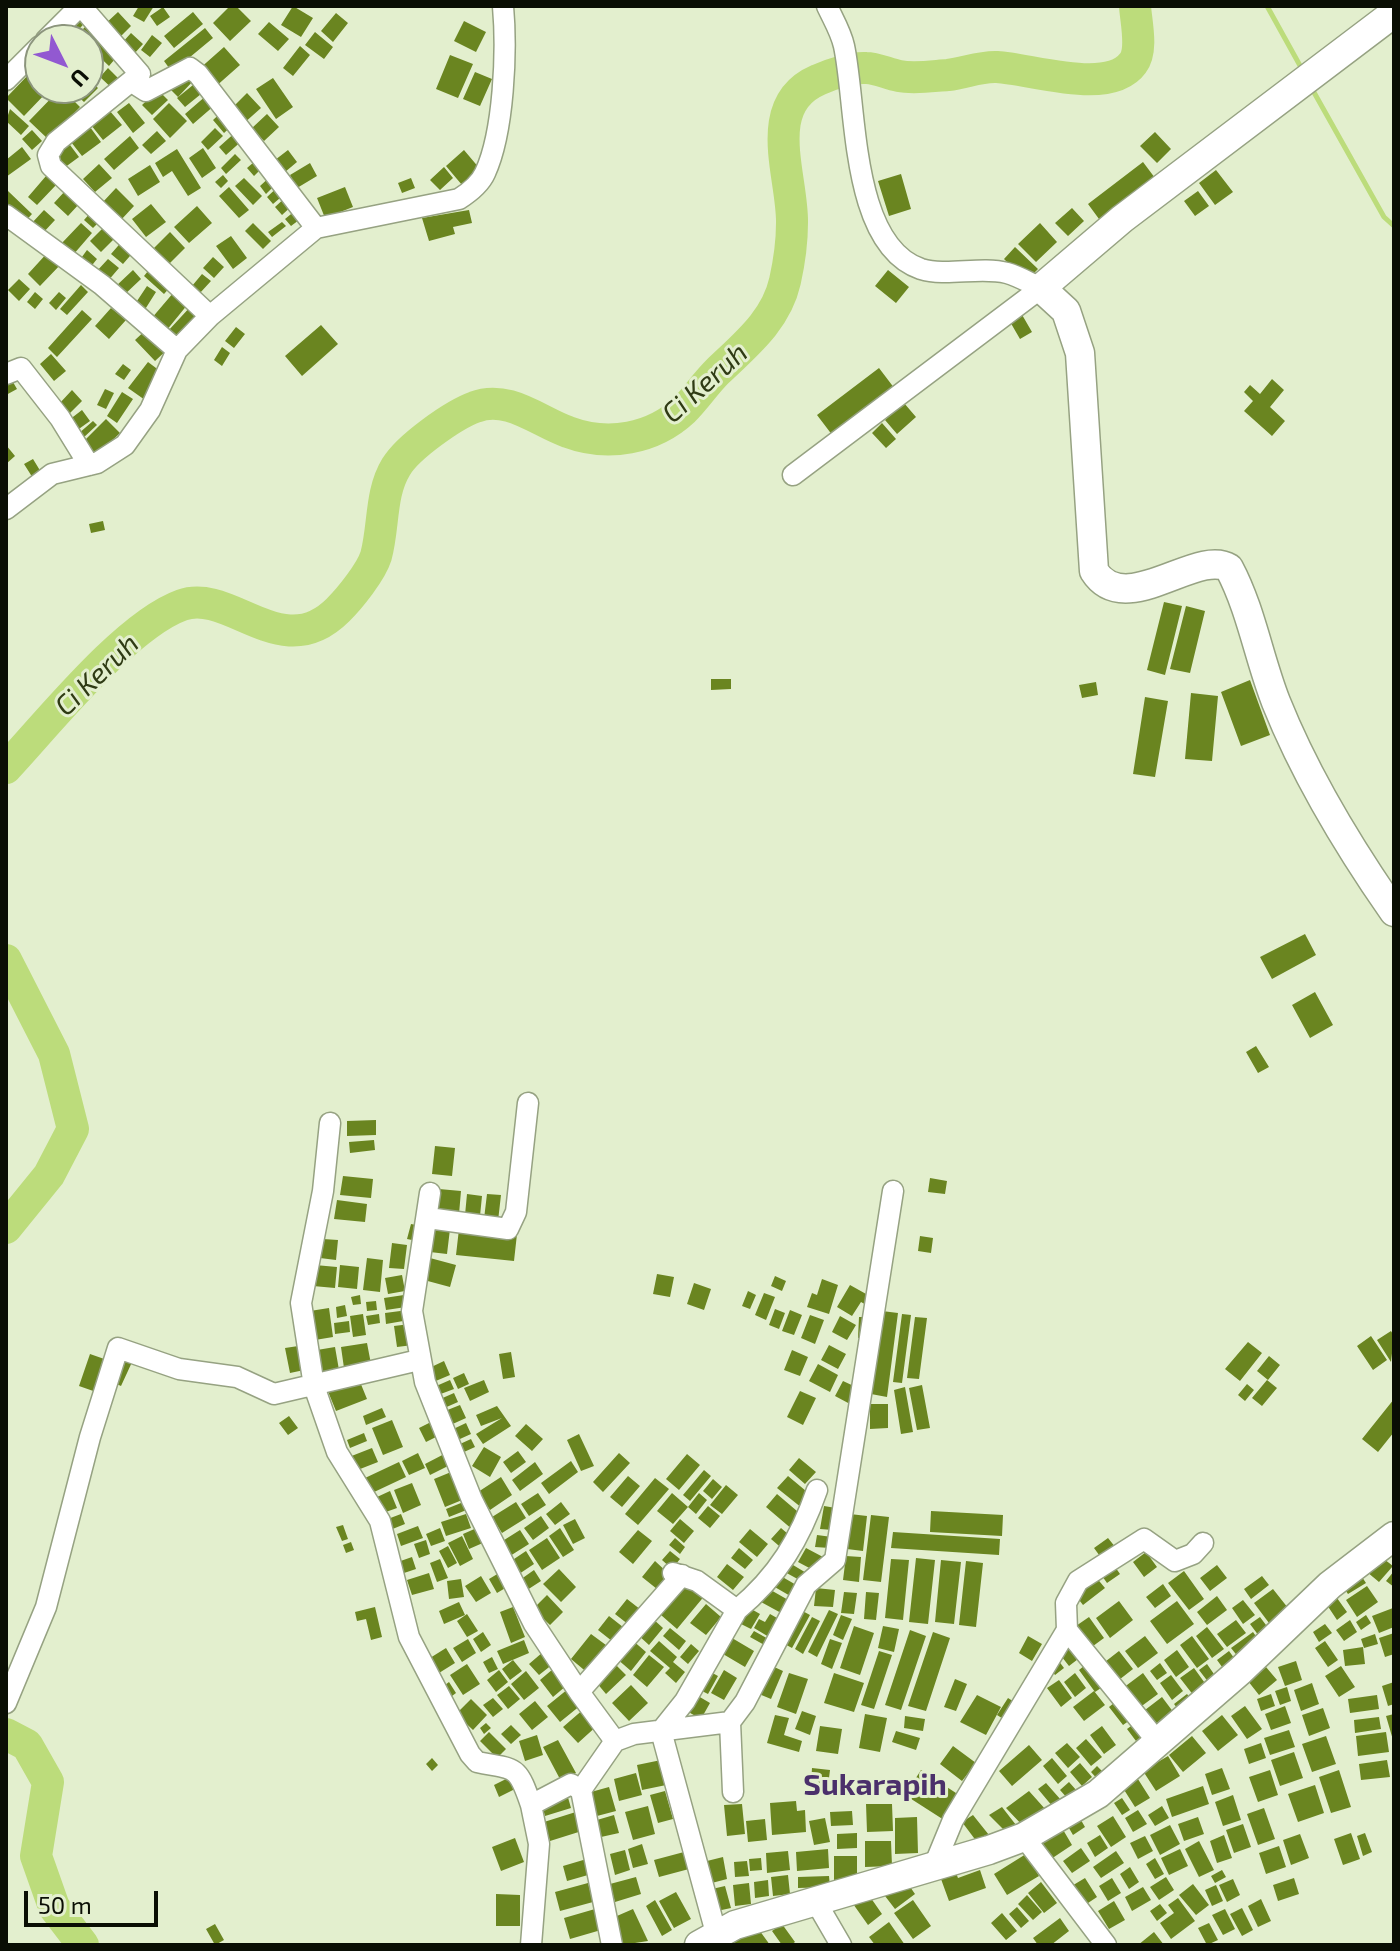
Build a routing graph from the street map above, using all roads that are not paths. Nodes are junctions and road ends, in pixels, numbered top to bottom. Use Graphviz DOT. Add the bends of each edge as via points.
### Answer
graph roads {
  1 [pos="80,6"];
  2 [pos="503,6"];
  3 [pos="827,6"];
  4 [pos="1394,13"];
  5 [pos="62,24"];
  6 [pos="24,62"];
  7 [pos="6,80"];
  8 [pos="132,82"];
  9 [pos="6,215"];
  10 [pos="316,228"];
  11 [pos="1041,288"];
  12 [pos="210,316"];
  13 [pos="177,350"];
  14 [pos="6,374"];
  15 [pos="89,465"];
  16 [pos="793,475"];
  17 [pos="6,509"];
  18 [pos="1394,912"];
  19 [pos="528,1103"];
  20 [pos="330,1123"];
  21 [pos="893,1191"];
  22 [pos="430,1193"];
  23 [pos="428,1218"];
  24 [pos="419,1360"];
  25 [pos="314,1386"];
  26 [pos="817,1490"];
  27 [pos="1394,1536"];
  28 [pos="1203,1543"];
  29 [pos="737,1610"];
  30 [pos="1067,1630"];
  31 [pos="579,1692"];
  32 [pos="6,1703"];
  33 [pos="730,1722"];
  34 [pos="661,1731"];
  35 [pos="615,1741"];
  36 [pos="1157,1741"];
  37 [pos="581,1790"];
  38 [pos="733,1792"];
  39 [pos="531,1805"];
  40 [pos="1024,1837"];
  41 [pos="934,1866"];
  42 [pos="816,1902"];
  43 [pos="708,1939"];
  44 [pos="531,1945"];
  45 [pos="612,1945"];
  46 [pos="841,1945"];
  47 [pos="1106,1945"];
  1 -- 5 [label="street"];
  1 -- 8 [label="street" via="140,70"];
  2 -- 10 [label="street" via="503,88 486,171 479,182 459,199"];
  3 -- 11 [label="street" via="844,43 871,213 888,243 924,270 1006,272"];
  4 -- 11 [label="street" via="1122,219"];
  6 -- 7 [label="street"];
  8 -- 10 [label="street" via="146,91 182,69 198,74"];
  8 -- 12 [label="street" via="56,142 48,155 51,166"];
  9 -- 13 [label="street" via="102,285"];
  10 -- 12 [label="street"];
  11 -- 16 [label="street"];
  11 -- 18 [label="street" via="1066,311 1080,353 1094,571 1116,587 1163,582 1213,564 1229,568 1298,756 1339,831"];
  12 -- 13 [label="street"];
  13 -- 15 [label="street" via="150,410 125,445"];
  14 -- 15 [label="street" via="21,368"];
  15 -- 17 [label="street" via="52,474"];
  19 -- 23 [label="street" via="518,1201 508,1229"];
  20 -- 25 [label="street" via="301,1303"];
  21 -- 33 [label="street" via="835,1560 806,1585"];
  22 -- 23 [label="street"];
  23 -- 24 [label="street" via="412,1311"];
  24 -- 25 [label="street"];
  24 -- 31 [label="street" via="472,1500 534,1624"];
  25 -- 32 [label="street" via="274,1394 237,1377 179,1369 118,1348 46,1607"];
  25 -- 39 [label="street" via="337,1452 380,1521 409,1637 470,1754 477,1762 503,1764 516,1772"];
  26 -- 29 [label="street" via="788,1556"];
  27 -- 36 [label="street" via="1330,1585"];
  28 -- 30 [label="street" via="1175,1561 1144,1539 1078,1581 1066,1603"];
  29 -- 31 [label="street" via="677,1574"];
  29 -- 34 [label="street" via="685,1701"];
  30 -- 36 [label="street"];
  30 -- 41 [label="street" via="953,1820"];
  31 -- 35 [label="street"];
  33 -- 34 [label="street"];
  33 -- 38 [label="street"];
  34 -- 35 [label="street"];
  34 -- 43 [label="street"];
  35 -- 37 [label="street"];
  36 -- 40 [label="street" via="1098,1794"];
  37 -- 39 [label="street" via="571,1784"];
  37 -- 45 [label="street"];
  39 -- 44 [label="street" via="539,1844"];
  40 -- 41 [label="street"];
  40 -- 47 [label="street"];
  41 -- 42 [label="street"];
  42 -- 43 [label="street"];
  42 -- 46 [label="street"];
}
